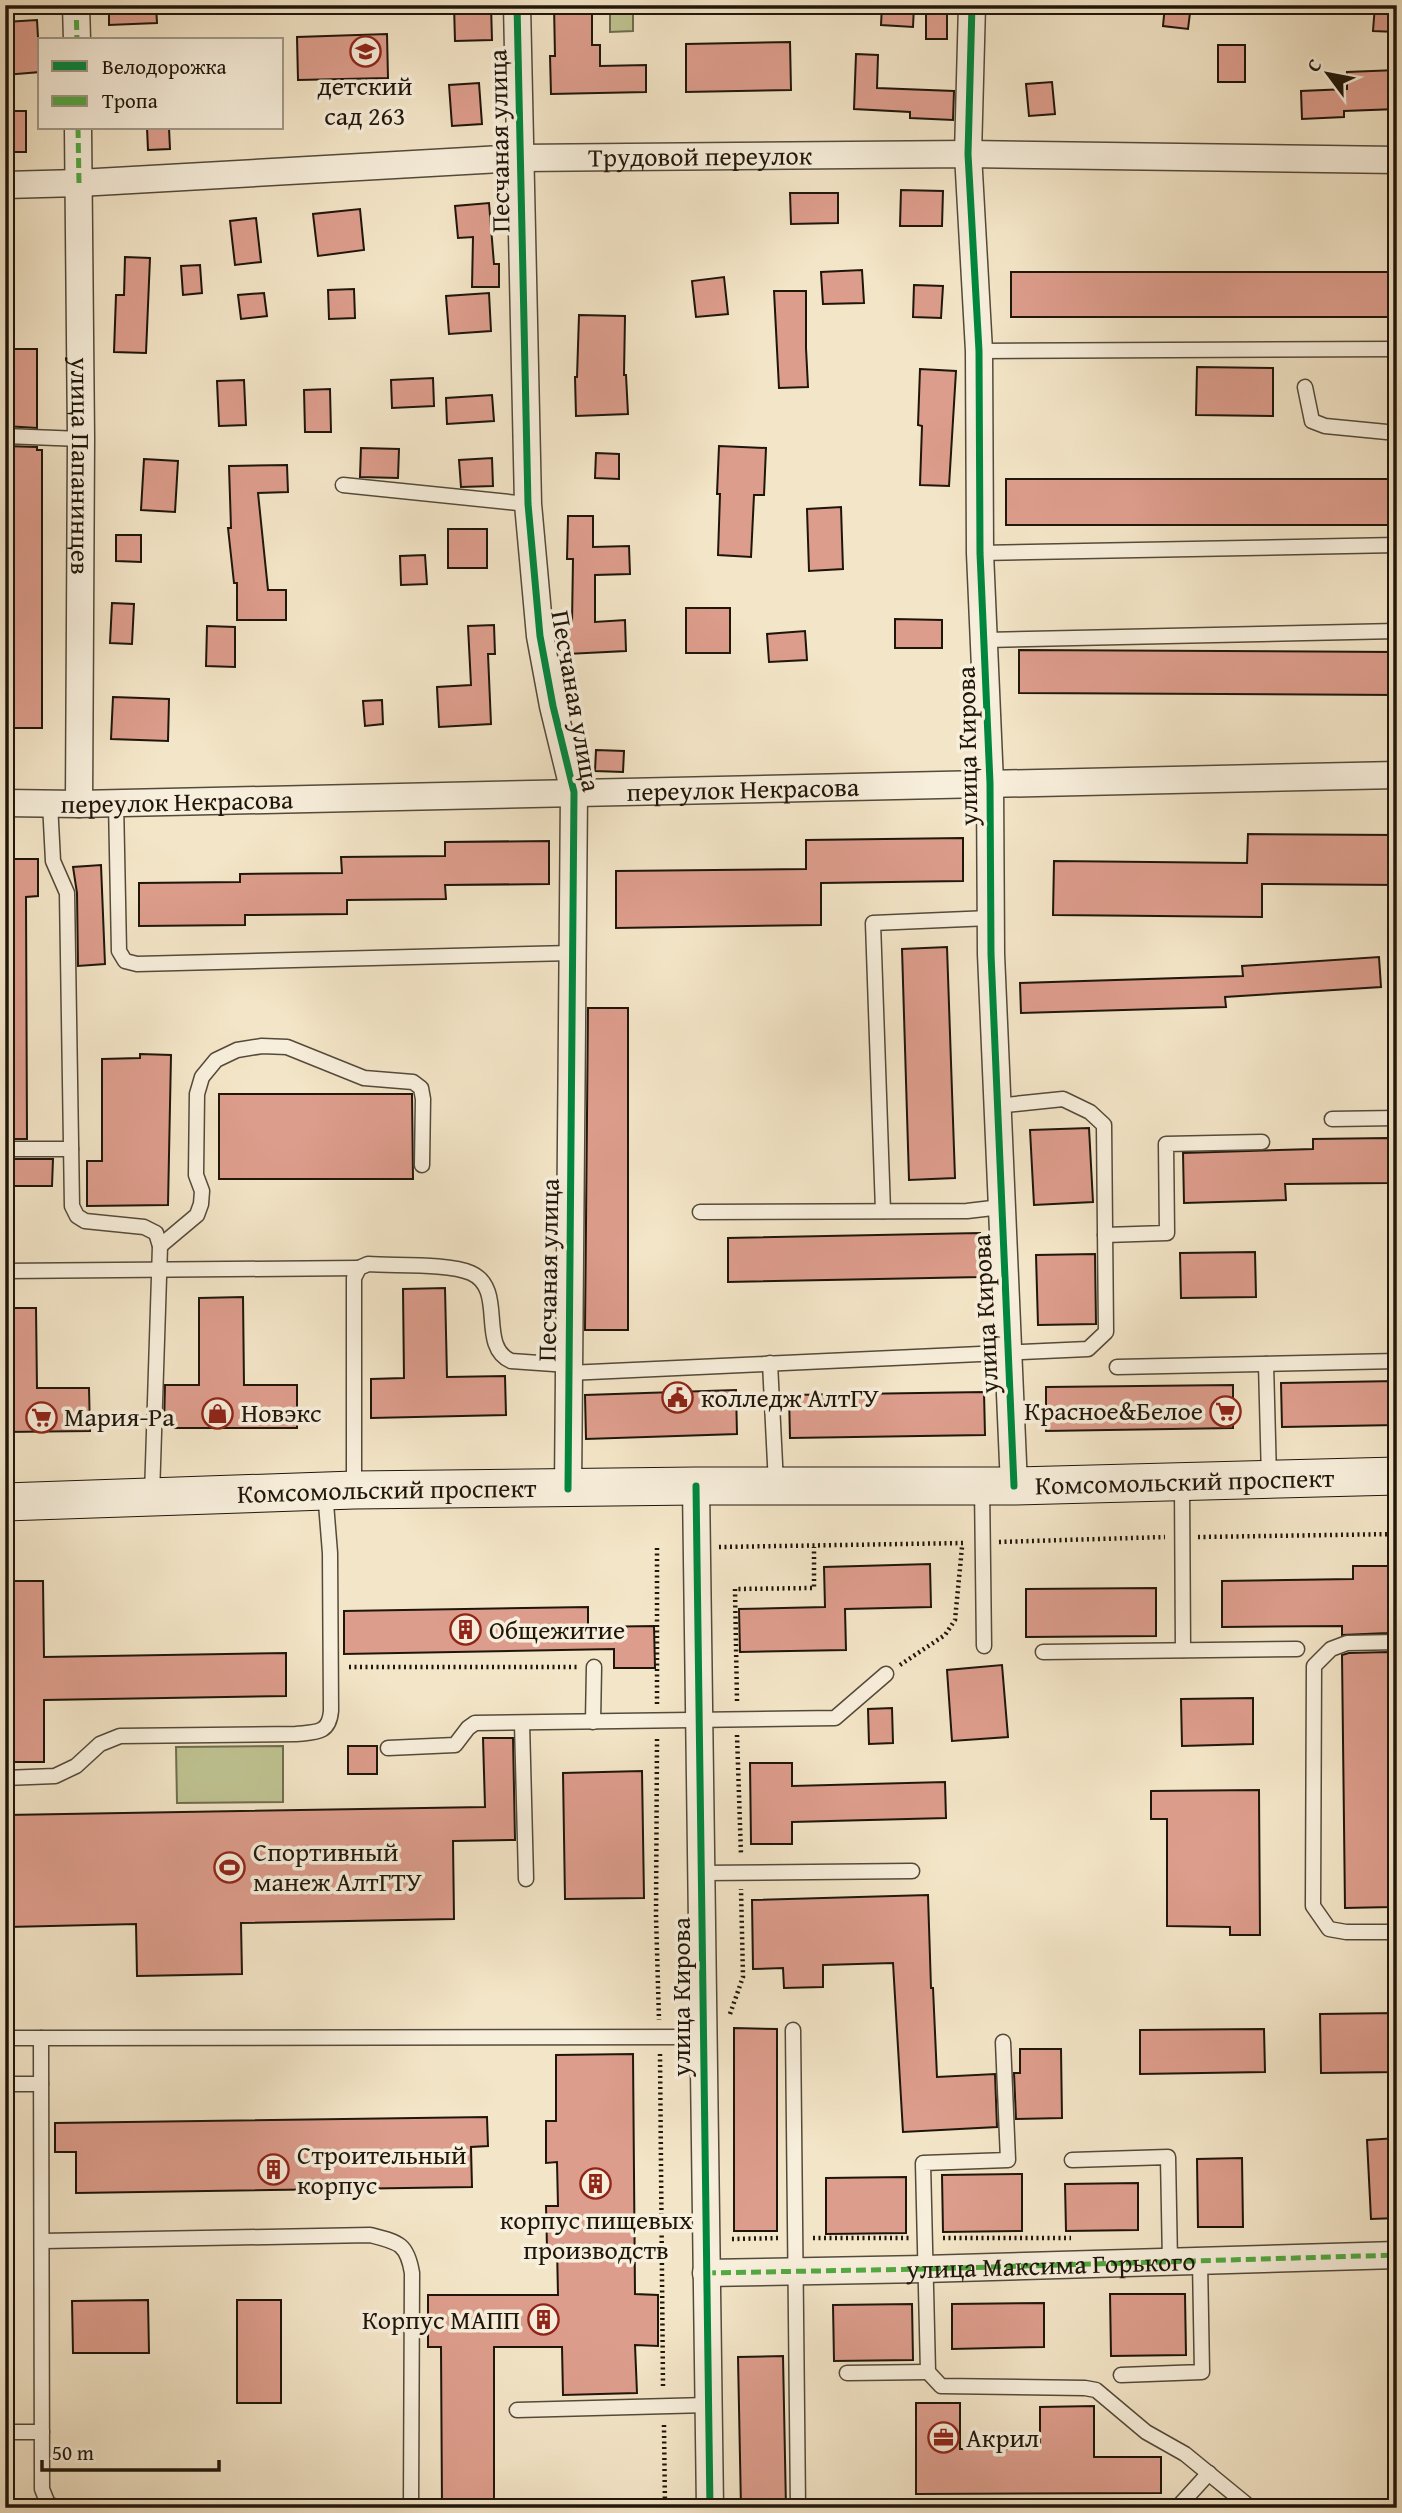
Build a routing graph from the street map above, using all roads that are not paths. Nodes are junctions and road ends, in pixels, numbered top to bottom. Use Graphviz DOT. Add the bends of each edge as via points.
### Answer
graph roads {
  1 [pos="76,5"];
  2 [pos="517,5"];
  3 [pos="972,5"];
  4 [pos="77,38"];
  5 [pos="78,130"];
  6 [pos="968,155"];
  7 [pos="519,158"];
  8 [pos="1397,160"];
  9 [pos="79,183"];
  10 [pos="5,184"];
  11 [pos="1397,349"];
  12 [pos="979,351"];
  13 [pos="1305,387"];
  14 [pos="1397,433"];
  15 [pos="5,436"];
  16 [pos="81,439"];
  17 [pos="343,485"];
  18 [pos="528,504"];
  19 [pos="1397,545"];
  20 [pos="980,553"];
  21 [pos="1397,631"];
  22 [pos="986,640"];
  23 [pos="1397,775"];
  24 [pos="990,783"];
  25 [pos="574,792"];
  26 [pos="116,802"];
  27 [pos="5,803"];
  28 [pos="50,803"];
  29 [pos="79,804"];
  30 [pos="990,918"];
  31 [pos="572,953"];
  32 [pos="996,1106"];
  33 [pos="1397,1118"];
  34 [pos="1332,1119"];
  35 [pos="1262,1142"];
  36 [pos="5,1149"];
  37 [pos="71,1149"];
  38 [pos="422,1165"];
  39 [pos="1001,1207"];
  40 [pos="883,1211"];
  41 [pos="700,1212"];
  42 [pos="1105,1235"];
  43 [pos="160,1246"];
  44 [pos="359,1268"];
  45 [pos="159,1269"];
  46 [pos="5,1270"];
  47 [pos="1009,1354"];
  48 [pos="1397,1361"];
  49 [pos="770,1363"];
  50 [pos="1266,1364"];
  51 [pos="1117,1367"];
  52 [pos="568,1369"];
  53 [pos="1397,1476"];
  54 [pos="1269,1478"];
  55 [pos="1182,1480"];
  56 [pos="696,1486"];
  57 [pos="776,1486"];
  58 [pos="998,1486"];
  59 [pos="568,1489"];
  60 [pos="340,1491"];
  61 [pos="152,1497"];
  62 [pos="5,1502"];
  63 [pos="1397,1642"];
  64 [pos="984,1646"];
  65 [pos="1297,1649"];
  66 [pos="1183,1650"];
  67 [pos="1043,1652"];
  68 [pos="594,1667"];
  69 [pos="886,1674"];
  70 [pos="593,1722"];
  71 [pos="700,1722"];
  72 [pos="522,1723"];
  73 [pos="388,1748"];
  74 [pos="5,1778"];
  75 [pos="912,1871"];
  76 [pos="701,1873"];
  77 [pos="526,1879"];
  78 [pos="1397,1932"];
  79 [pos="793,2030"];
  80 [pos="702,2037"];
  81 [pos="5,2038"];
  82 [pos="41,2038"];
  83 [pos="1003,2042"];
  84 [pos="5,2084"];
  85 [pos="41,2084"];
  86 [pos="1072,2160"];
  87 [pos="43,2241"];
  88 [pos="1397,2255"];
  89 [pos="1200,2261"];
  90 [pos="1170,2262"];
  91 [pos="925,2269"];
  92 [pos="795,2272"];
  93 [pos="706,2273"];
  94 [pos="928,2372"];
  95 [pos="847,2373"];
  96 [pos="1121,2375"];
  97 [pos="708,2405"];
  98 [pos="517,2410"];
  99 [pos="5,2432"];
  100 [pos="42,2432"];
  101 [pos="1209,2473"];
  102 [pos="59,2508"];
  103 [pos="411,2508"];
  104 [pos="710,2508"];
  105 [pos="799,2508"];
  106 [pos="1177,2508"];
  107 [pos="1251,2508"];
  1 -- 4 [label="street"];
  2 -- 7 [label="street, Песчаная улица"];
  3 -- 6 [label="street, улица Кирова"];
  5 -- 9 [label="street, улица Папанинцев"];
  6 -- 7 [label="street, Трудовой переулок"];
  6 -- 8 [label="street, Трудовой переулок"];
  6 -- 12 [label="street, улица Кирова"];
  7 -- 9 [label="street, Трудовой переулок"];
  7 -- 18 [label="street, Песчаная улица"];
  9 -- 10 [label="street, Трудовой переулок"];
  9 -- 16 [label="street, улица Папанинцев"];
  11 -- 12 [label="lane"];
  12 -- 20 [label="street, улица Кирова"];
  13 -- 14 [label="lane" via="1312,421"];
  15 -- 16 [label="lane"];
  16 -- 29 [label="street, улица Папанинцев"];
  17 -- 18 [label="lane"];
  18 -- 25 [label="street, Песчаная улица" via="540,636"];
  19 -- 20 [label="lane"];
  20 -- 22 [label="street, улица Кирова"];
  21 -- 22 [label="lane"];
  22 -- 24 [label="street, улица Кирова"];
  23 -- 24 [label="street, переулок Некрасова"];
  24 -- 25 [label="street, переулок Некрасова"];
  24 -- 30 [label="street, улица Кирова"];
  25 -- 26 [label="street, переулок Некрасова"];
  25 -- 31 [label="street, Песчаная улица"];
  26 -- 29 [label="street, переулок Некрасова"];
  26 -- 31 [label="lane" via="119,951 125,961"];
  27 -- 28 [label="street, переулок Некрасова"];
  28 -- 29 [label="street, переулок Некрасова"];
  28 -- 37 [label="lane" via="53,861 67,893"];
  30 -- 32 [label="street, улица Кирова"];
  30 -- 40 [label="lane" via="873,923"];
  31 -- 52 [label="street, Песчаная улица"];
  32 -- 39 [label="street, улица Кирова"];
  32 -- 42 [label="lane" via="1063,1099 1104,1125"];
  33 -- 34 [label="lane"];
  35 -- 42 [label="lane" via="1167,1144 1167,1233"];
  36 -- 37 [label="lane"];
  37 -- 43 [label="lane" via="72,1206 77,1216 85,1221 144,1227 156,1233"];
  38 -- 43 [label="lane" via="423,1099 421,1088 413,1082 364,1078 287,1047 237,1050 216,1060 202,1077 197,1094 196,1175 202,1191 197,1214"];
  39 -- 40 [label="lane"];
  39 -- 47 [label="street, улица Кирова"];
  40 -- 41 [label="lane"];
  42 -- 47 [label="lane" via="1105,1332 1088,1349"];
  43 -- 45 [label="lane"];
  44 -- 45 [label="lane"];
  44 -- 52 [label="lane" via="368,1264 470,1272 483,1281 490,1296 496,1345 504,1358"];
  44 -- 60 [label="lane" via="354,1278"];
  45 -- 46 [label="lane"];
  45 -- 61 [label="lane"];
  47 -- 49 [label="lane"];
  47 -- 58 [label="street, улица Кирова"];
  48 -- 50 [label="lane"];
  49 -- 52 [label="lane"];
  49 -- 57 [label="lane"];
  50 -- 51 [label="lane"];
  50 -- 54 [label="lane"];
  52 -- 59 [label="street, Песчаная улица"];
  53 -- 54 [label="main road, Комсомольский проспект"];
  54 -- 55 [label="main road, Комсомольский проспект"];
  55 -- 58 [label="main road, Комсомольский проспект"];
  55 -- 66 [label="lane"];
  56 -- 57 [label="main road, Комсомольский проспект"];
  56 -- 59 [label="main road, Комсомольский проспект"];
  56 -- 71 [label="street, улица Кирова"];
  57 -- 58 [label="main road, Комсомольский проспект"];
  58 -- 64 [label="lane" via="982,1542"];
  59 -- 60 [label="main road, Комсомольский проспект"];
  60 -- 61 [label="main road, Комсомольский проспект"];
  60 -- 74 [label="lane" via="330,1553 330,1722 320,1732 120,1736 100,1744 76,1766 55,1776"];
  61 -- 62 [label="main road, Комсомольский проспект"];
  63 -- 78 [label="lane" via="1347,1643 1331,1649 1314,1665 1313,1906 1329,1929"];
  65 -- 66 [label="lane"];
  66 -- 67 [label="lane"];
  68 -- 70 [label="lane"];
  69 -- 71 [label="lane" via="835,1718"];
  70 -- 71 [label="lane"];
  70 -- 72 [label="lane"];
  71 -- 76 [label="street, улица Кирова"];
  72 -- 73 [label="lane" via="475,1723 455,1745"];
  72 -- 77 [label="lane"];
  75 -- 76 [label="lane"];
  76 -- 80 [label="street, улица Кирова"];
  79 -- 92 [label="lane"];
  80 -- 82 [label="lane"];
  80 -- 93 [label="street, улица Кирова"];
  81 -- 82 [label="lane"];
  82 -- 85 [label="lane"];
  83 -- 91 [label="lane" via="1008,2160 923,2163"];
  84 -- 85 [label="lane"];
  85 -- 87 [label="lane"];
  86 -- 90 [label="lane" via="1168,2157"];
  87 -- 100 [label="lane"];
  87 -- 103 [label="lane" via="370,2235 399,2243 409,2257 412,2273"];
  88 -- 89 [label="street, улица Максима Горького"];
  89 -- 90 [label="street, улица Максима Горького"];
  89 -- 96 [label="lane" via="1202,2372"];
  90 -- 91 [label="street, улица Максима Горького"];
  91 -- 92 [label="street, улица Максима Горького"];
  91 -- 94 [label="lane"];
  92 -- 93 [label="street, улица Максима Горького"];
  92 -- 105 [label="lane"];
  93 -- 97 [label="street, улица Кирова"];
  94 -- 95 [label="lane"];
  94 -- 101 [label="lane" via="941,2386 1096,2390 1146,2432"];
  97 -- 98 [label="lane"];
  97 -- 104 [label="street, улица Кирова"];
  99 -- 100 [label="lane"];
  100 -- 102 [label="lane" via="42,2489 48,2504"];
  101 -- 106 [label="lane"];
  101 -- 107 [label="lane"];
}
